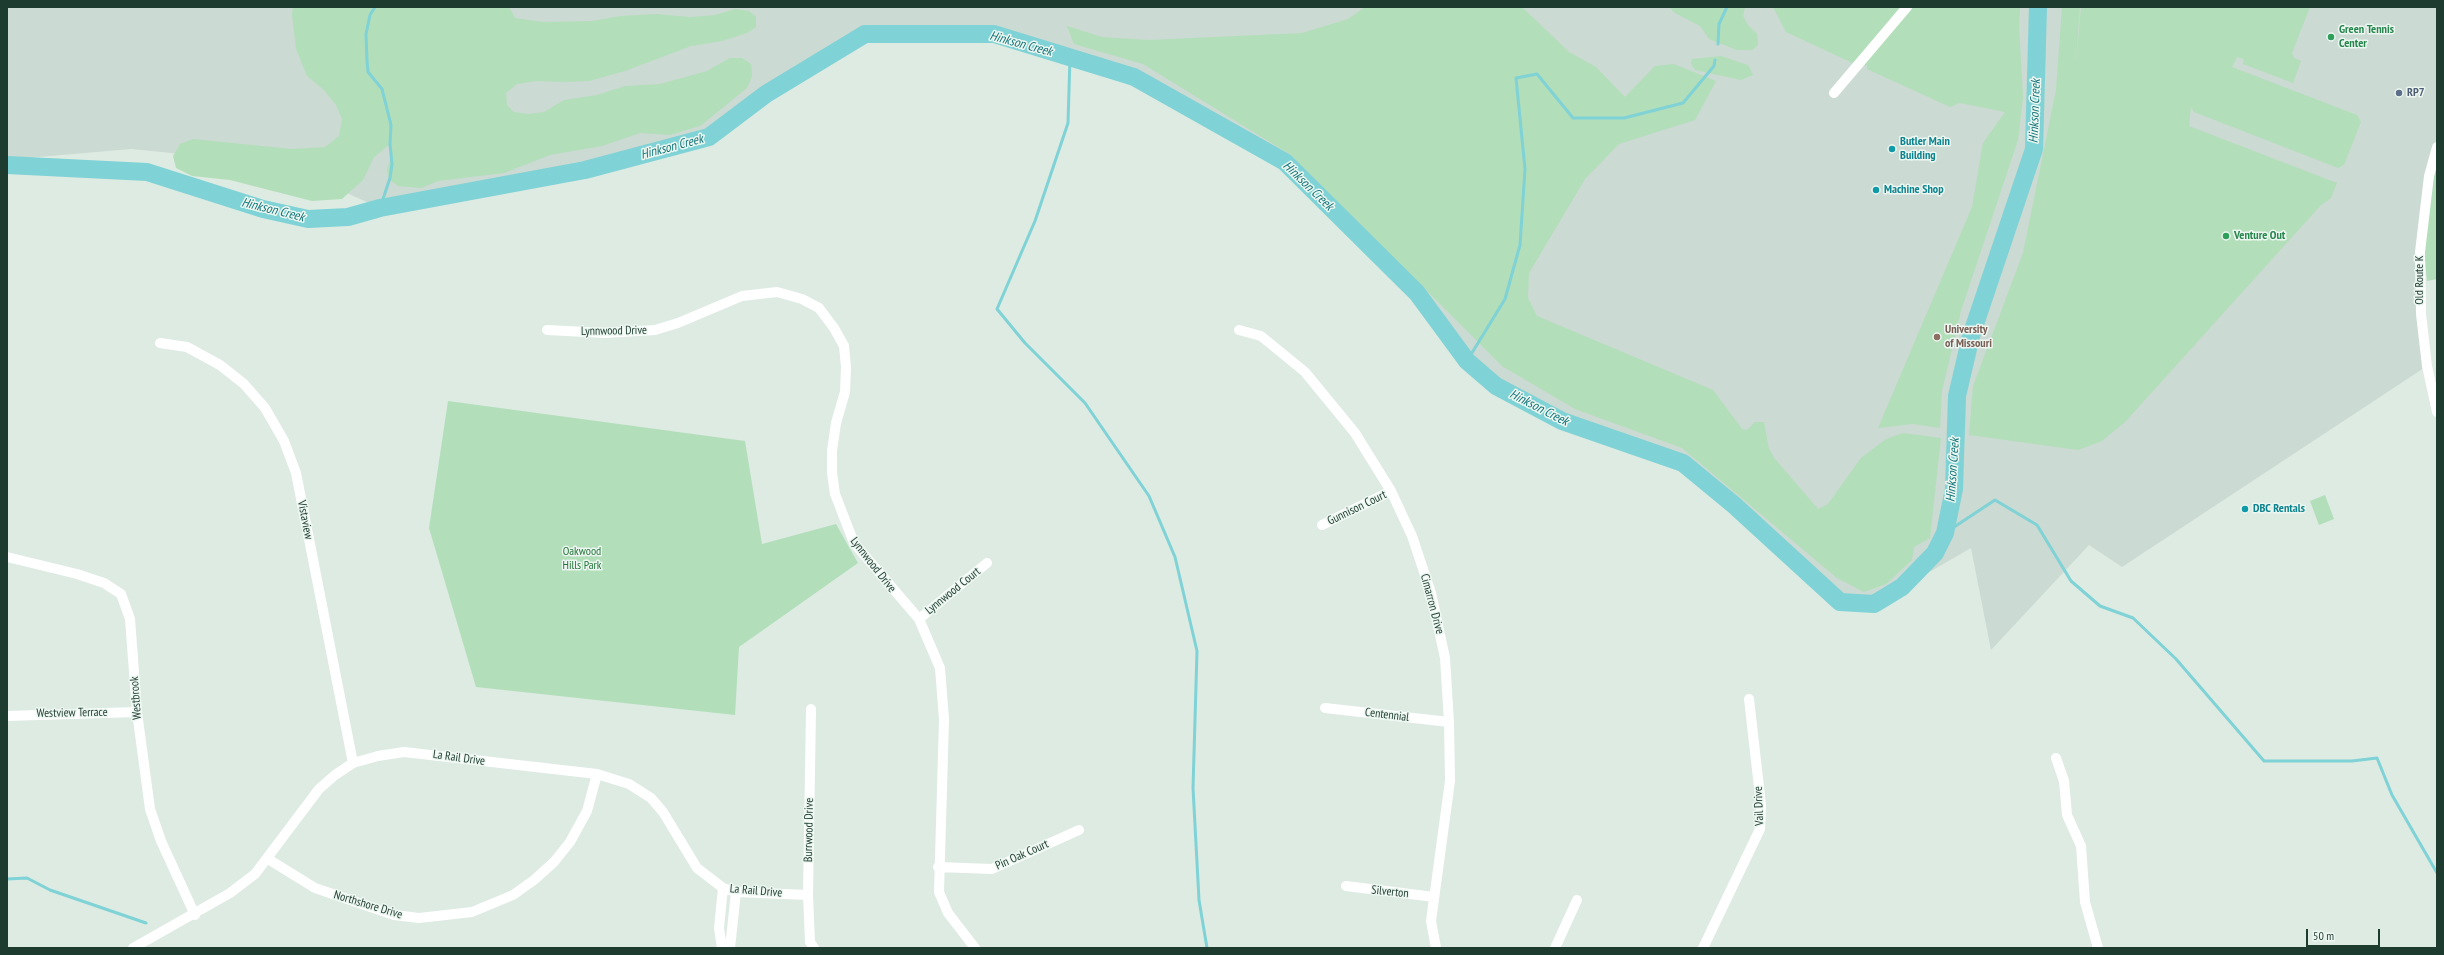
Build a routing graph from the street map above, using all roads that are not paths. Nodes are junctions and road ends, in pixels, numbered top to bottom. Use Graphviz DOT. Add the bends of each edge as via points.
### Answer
graph roads {
  1 [pos="1907,7"];
  2 [pos="1834,93"];
  3 [pos="2437,147"];
  4 [pos="547,330"];
  5 [pos="1238,330"];
  6 [pos="160,343"];
  7 [pos="2437,412"];
  8 [pos="1391,491"];
  9 [pos="1322,525"];
  10 [pos="7,557"];
  11 [pos="987,563"];
  12 [pos="919,619"];
  13 [pos="1749,699"];
  14 [pos="1325,708"];
  15 [pos="811,709"];
  16 [pos="137,712"];
  17 [pos="7,716"];
  18 [pos="1449,722"];
  19 [pos="2056,758"];
  20 [pos="353,763"];
  21 [pos="597,774"];
  22 [pos="1079,830"];
  23 [pos="268,859"];
  24 [pos="938,867"];
  25 [pos="1346,886"];
  26 [pos="722,888"];
  27 [pos="736,892"];
  28 [pos="808,895"];
  29 [pos="1434,897"];
  30 [pos="1577,900"];
  31 [pos="195,915"];
  32 [pos="133,948"];
  33 [pos="722,948"];
  34 [pos="730,948"];
  35 [pos="814,948"];
  36 [pos="975,948"];
  37 [pos="1436,948"];
  38 [pos="1555,948"];
  39 [pos="1704,948"];
  40 [pos="2098,948"];
  1 -- 2 [label="street"];
  3 -- 7 [label="street, Old Route K" via="2429,176 2420,252 2421,314"];
  4 -- 12 [label="street, Lynnwood Drive" via="605,333 655,330 742,296 760,293 802,298 819,308 844,346 846,367 844,392 832,451 835,494 854,543"];
  5 -- 8 [label="street, Cimarron Drive" via="1261,336 1305,372 1355,433"];
  6 -- 20 [label="street, Vistaview" via="187,347 220,366 244,384 265,408 284,441 296,473"];
  8 -- 9 [label="street, Gunnison Court"];
  8 -- 18 [label="street, Cimarron Drive" via="1412,536 1431,593 1445,658"];
  10 -- 16 [label="street, Westbrook" via="77,574 104,583 121,594 130,619"];
  11 -- 12 [label="street, Lynnwood Court"];
  12 -- 24 [label="street, Lynnwood Drive" via="940,668 943,711"];
  13 -- 39 [label="street, Vail Drive" via="1761,805 1760,829"];
  14 -- 18 [label="street, Centennial"];
  15 -- 28 [label="street, Burrwood Drive"];
  16 -- 17 [label="street, Westview Terrace"];
  16 -- 31 [label="street, Westbrook" via="150,809 161,841"];
  18 -- 29 [label="street, Cimarron Drive" via="1450,781"];
  19 -- 40 [label="street" via="2064,781 2067,815 2081,846 2085,902"];
  20 -- 21 [label="street, La Rail Drive" via="404,752"];
  20 -- 23 [label="street, La Rail Drive" via="319,789"];
  21 -- 23 [label="street, Northshore Drive" via="587,811 570,842 554,862 513,895 472,912 420,918 394,915 315,888"];
  21 -- 26 [label="street, La Rail Drive" via="629,784 651,798 663,812 697,868"];
  22 -- 24 [label="street, Pin Oak Court" via="992,869"];
  23 -- 31 [label="street, La Rail Drive" via="255,874"];
  24 -- 36 [label="street, Lynnwood Drive" via="938,892 948,913"];
  25 -- 29 [label="street, Silverton"];
  26 -- 27 [label="street, La Rail Drive"];
  26 -- 33 [label="street" via="719,928"];
  27 -- 28 [label="street, La Rail Drive"];
  27 -- 34 [label="street"];
  28 -- 35 [label="street, Burrwood Drive" via="810,942"];
  29 -- 37 [label="street, Cimarron Drive" via="1431,921"];
  30 -- 38 [label="street"];
  31 -- 32 [label="street, La Rail Drive"];
}
